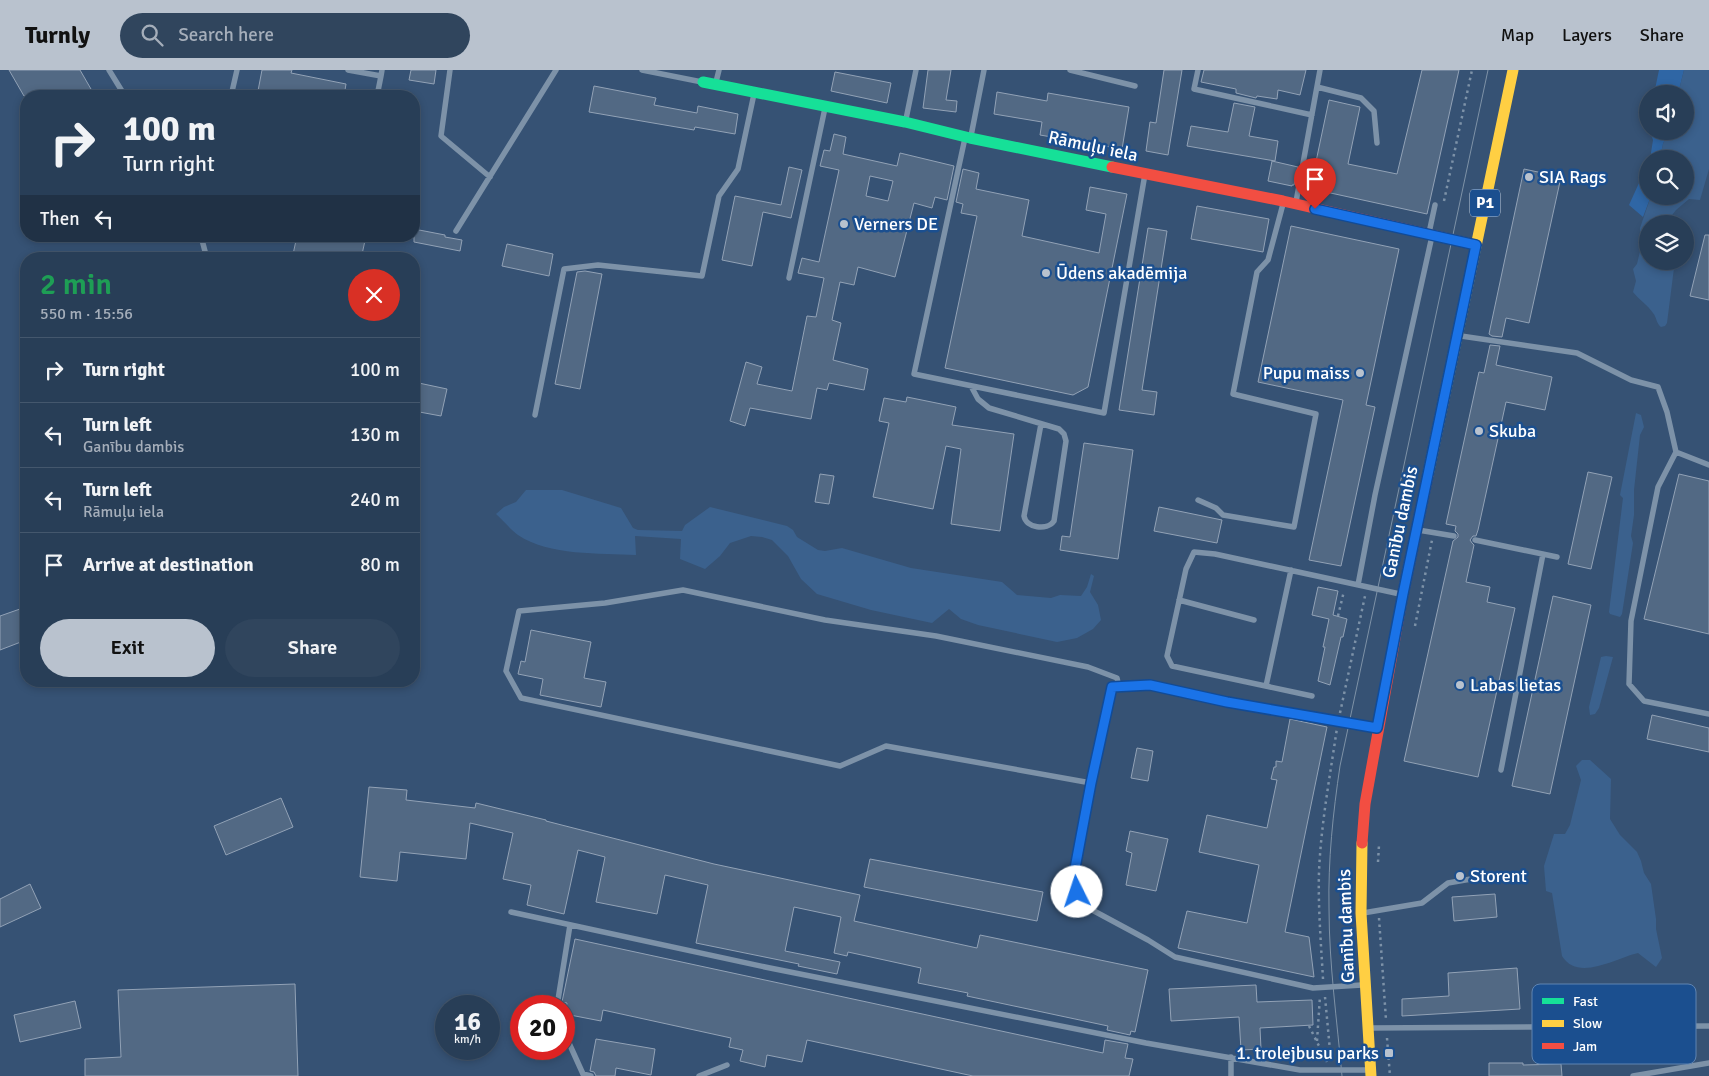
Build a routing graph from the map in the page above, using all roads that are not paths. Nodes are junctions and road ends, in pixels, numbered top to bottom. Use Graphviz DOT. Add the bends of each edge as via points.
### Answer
graph roads {
  1 [pos="110,70"];
  2 [pos="237,70"];
  3 [pos="348,70"];
  4 [pos="450,70"];
  5 [pos="556,70"];
  6 [pos="642,70"];
  7 [pos="719,70"];
  8 [pos="916,70"];
  9 [pos="984,70"];
  10 [pos="1070,70"];
  11 [pos="1198,70"];
  12 [pos="1320,70"];
  13 [pos="1513,70"];
  14 [pos="381,73"];
  15 [pos="703,82"];
  16 [pos="716,84"];
  17 [pos="1136,86"];
  18 [pos="1317,87"];
  19 [pos="122,90"];
  20 [pos="232,90"];
  21 [pos="378,90"];
  22 [pos="755,92"];
  23 [pos="825,106"];
  24 [pos="1312,115"];
  25 [pos="905,122"];
  26 [pos="968,138"];
  27 [pos="1377,143"];
  28 [pos="1145,174"];
  29 [pos="490,177"];
  30 [pos="1283,202"];
  31 [pos="1296,204"];
  32 [pos="1438,204"];
  33 [pos="456,231"];
  34 [pos="1430,235"];
  35 [pos="1476,245"];
  36 [pos="789,278"];
  37 [pos="1457,335"];
  38 [pos="971,386"];
  39 [pos="535,415"];
  40 [pos="1041,424"];
  41 [pos="1676,452"];
  42 [pos="1709,465"];
  43 [pos="1198,500"];
  44 [pos="1416,530"];
  45 [pos="1454,536"];
  46 [pos="1476,540"];
  47 [pos="1542,554"];
  48 [pos="1557,557"];
  49 [pos="1291,570"];
  50 [pos="1358,585"];
  51 [pos="1403,594"];
  52 [pos="1179,600"];
  53 [pos="1254,620"];
  54 [pos="1266,686"];
  55 [pos="1119,687"];
  56 [pos="1312,696"];
  57 [pos="1709,714"];
  58 [pos="1377,728"];
  59 [pos="1501,770"];
  60 [pos="1091,783"];
  61 [pos="1505,879"];
  62 [pos="511,912"];
  63 [pos="1361,914"];
  64 [pos="570,925"];
  65 [pos="1365,985"];
  66 [pos="559,995"];
  67 [pos="1696,1026"];
  68 [pos="1709,1026"];
  69 [pos="1532,1027"];
  70 [pos="1368,1028"];
  71 [pos="575,1056"];
  72 [pos="1231,1058"];
  73 [pos="1709,1063"];
  74 [pos="727,1065"];
  75 [pos="1327,1072"];
  76 [pos="1300,1073"];
  77 [pos="1371,1073"];
  78 [pos="591,1076"];
  79 [pos="698,1076"];
  80 [pos="1231,1076"];
  81 [pos="1633,1076"];
  1 -- 19 [label="lane"];
  2 -- 20 [label="lane"];
  3 -- 14 [label="lane"];
  4 -- 29 [label="lane" via="441,136"];
  5 -- 29 [label="lane"];
  6 -- 15 [label="lane"];
  7 -- 16 [label="lane"];
  8 -- 25 [label="lane"];
  9 -- 26 [label="lane"];
  10 -- 17 [label="lane"];
  11 -- 24 [label="lane" via="1194,89"];
  12 -- 18 [label="lane"];
  13 -- 35 [label="main road, Ganību dambis / P1"];
  14 -- 21 [label="lane"];
  15 -- 16 [label="main road, Rāmuļu iela"];
  16 -- 22 [label="main road, Rāmuļu iela"];
  18 -- 24 [label="lane"];
  18 -- 27 [label="lane" via="1361,98 1374,111"];
  22 -- 23 [label="main road, Rāmuļu iela"];
  22 -- 39 [label="lane" via="738,169 719,196 702,276 598,265 564,269"];
  23 -- 25 [label="main road, Rāmuļu iela"];
  23 -- 36 [label="lane"];
  24 -- 31 [label="lane"];
  25 -- 26 [label="main road, Rāmuļu iela"];
  26 -- 28 [label="main road, Rāmuļu iela"];
  26 -- 38 [label="lane" via="914,374"];
  28 -- 30 [label="main road, Rāmuļu iela"];
  28 -- 38 [label="lane" via="1104,414"];
  29 -- 33 [label="lane"];
  30 -- 31 [label="main road, Rāmuļu iela"];
  30 -- 43 [label="lane" via="1268,260 1256,272 1233,394 1316,414 1294,528 1222,515 1216,508"];
  31 -- 34 [label="main road, Rāmuļu iela"];
  32 -- 34 [label="lane"];
  34 -- 35 [label="main road, Rāmuļu iela"];
  34 -- 50 [label="lane"];
  35 -- 37 [label="main road, Ganību dambis / P1"];
  37 -- 41 [label="lane" via="1577,353 1631,380 1658,387"];
  37 -- 44 [label="main road, Ganību dambis / P1"];
  38 -- 40 [label="lane" via="978,399 990,408"];
  40 -- 40 [label="lane" via="1059,429 1066,441 1054,521 1046,527 1029,525 1024,516"];
  41 -- 42 [label="lane"];
  41 -- 57 [label="lane" via="1658,487 1631,621 1629,684 1644,701"];
  44 -- 45 [label="lane"];
  44 -- 51 [label="main road, Ganību dambis / P1"];
  46 -- 47 [label="lane"];
  47 -- 48 [label="lane"];
  47 -- 59 [label="lane"];
  49 -- 50 [label="lane"];
  49 -- 52 [label="lane" via="1194,552 1186,569"];
  49 -- 54 [label="lane"];
  50 -- 51 [label="lane"];
  51 -- 58 [label="main road, Ganību dambis / P1"];
  52 -- 53 [label="lane"];
  52 -- 54 [label="lane" via="1167,656 1172,666"];
  54 -- 56 [label="lane"];
  55 -- 58 [label="lane" via="1150,685"];
  55 -- 60 [label="lane" via="1112,687"];
  55 -- 60 [label="lane" via="1117,678 1088,667 936,636 825,620 684,590 605,603 519,611 506,672 521,698 840,766 886,746"];
  58 -- 63 [label="main road, Ganību dambis / P1" via="1365,804"];
  60 -- 65 [label="lane" via="1073,879 1081,904 1174,957 1314,988"];
  61 -- 63 [label="lane" via="1448,883 1422,904"];
  62 -- 64 [label="lane"];
  63 -- 65 [label="main road, Ganību dambis / P1"];
  64 -- 66 [label="lane"];
  64 -- 72 [label="lane" via="775,969"];
  65 -- 70 [label="main road, Ganību dambis / P1"];
  67 -- 68 [label="lane"];
  69 -- 70 [label="lane"];
  70 -- 77 [label="main road, Ganību dambis / P1"];
  71 -- 78 [label="lane" via="583,1074"];
  72 -- 76 [label="lane"];
  72 -- 80 [label="lane"];
  73 -- 81 [label="lane"];
  74 -- 79 [label="lane"];
  75 -- 76 [label="lane"];
  75 -- 77 [label="lane"];
}
